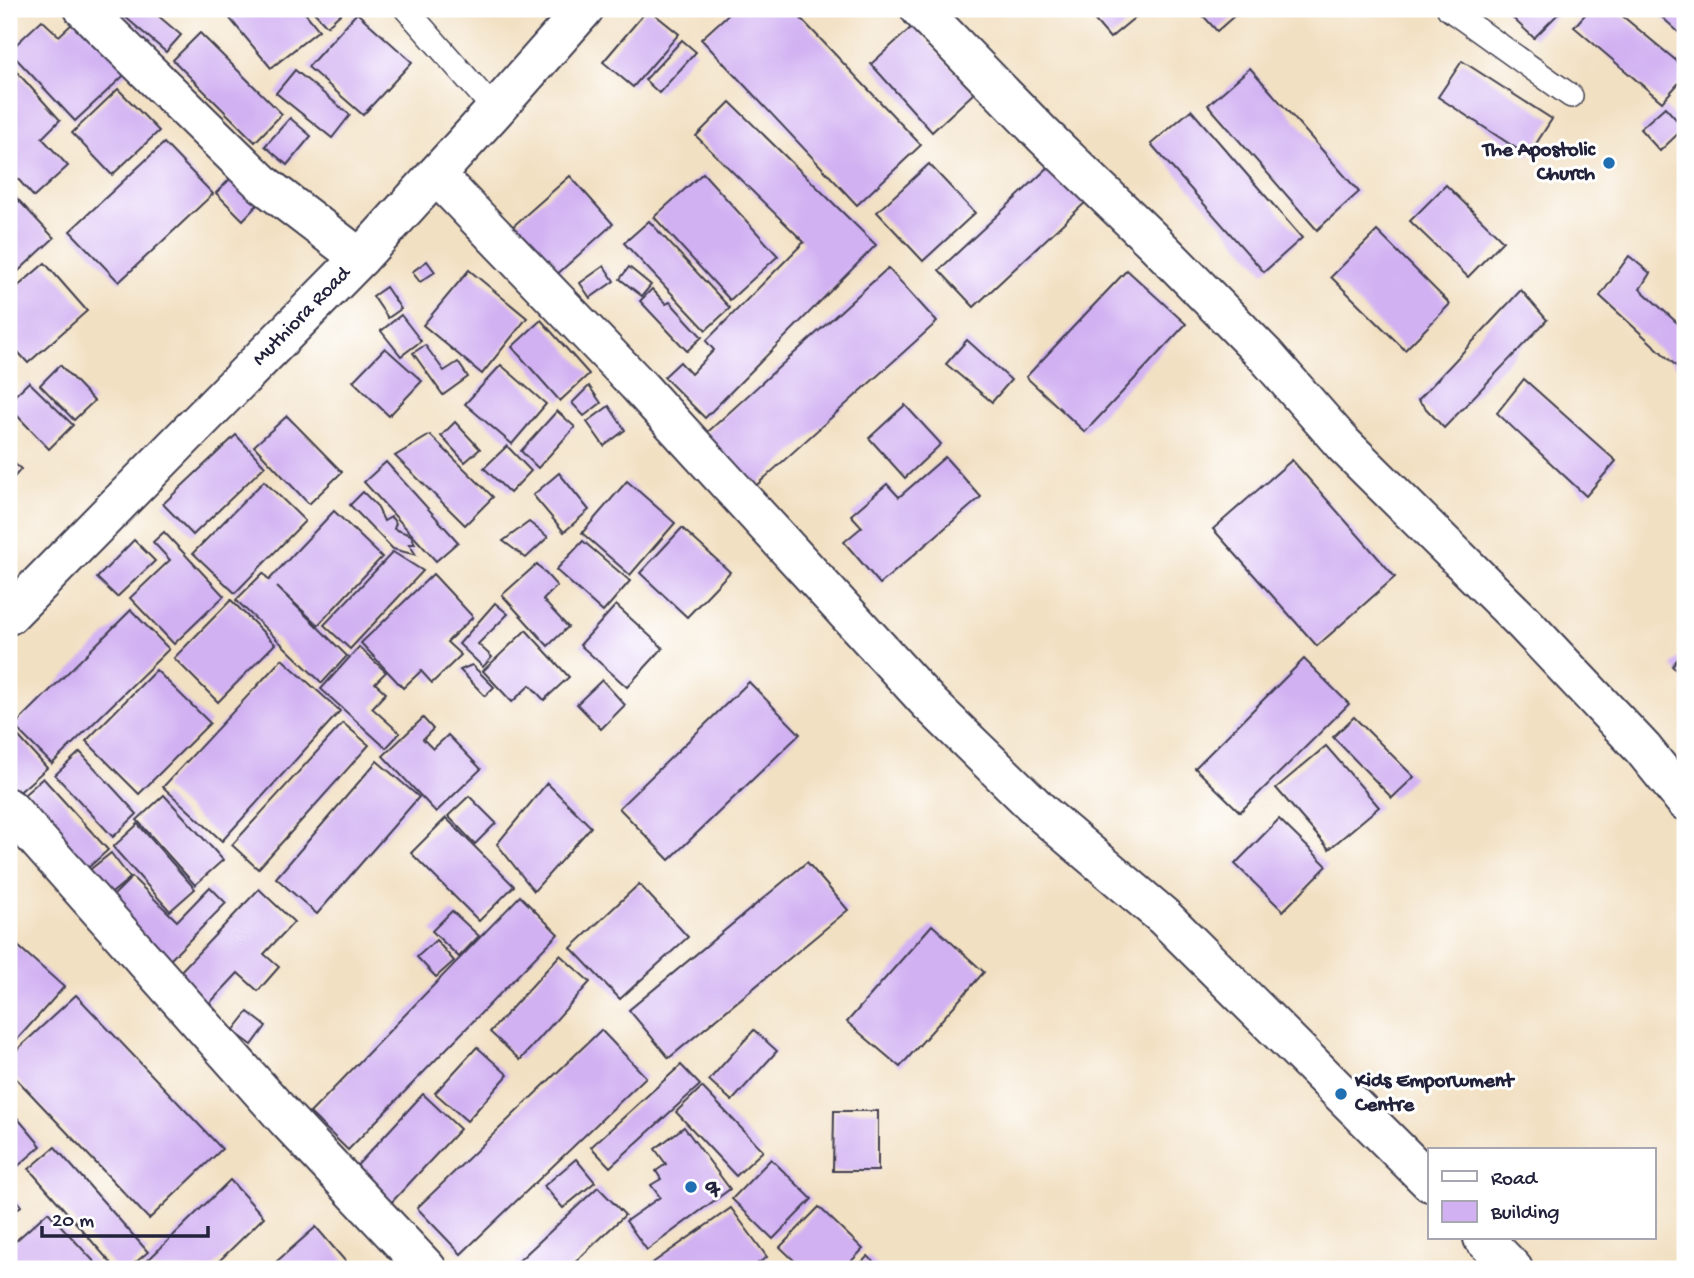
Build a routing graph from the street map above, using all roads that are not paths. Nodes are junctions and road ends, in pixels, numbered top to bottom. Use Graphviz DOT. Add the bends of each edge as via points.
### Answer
graph roads {
  1 [pos="84,9"];
  2 [pos="405,9"];
  3 [pos="584,9"];
  4 [pos="920,9"];
  5 [pos="1449,9"];
  6 [pos="1572,96"];
  7 [pos="495,110"];
  8 [pos="436,175"];
  9 [pos="360,258"];
  10 [pos="9,614"];
  11 [pos="1685,801"];
  12 [pos="9,808"];
  13 [pos="1428,1180"];
  14 [pos="1485,1240"];
  15 [pos="427,1269"];
  16 [pos="1513,1269"];
  1 -- 9 [label="street" via="262,183"];
  2 -- 7 [label="lane"];
  3 -- 7 [label="street, Muthiora Road"];
  4 -- 11 [label="street" via="1524,623 1643,749"];
  5 -- 6 [label="lane"];
  7 -- 8 [label="street, Muthiora Road"];
  8 -- 9 [label="street, Muthiora Road"];
  8 -- 13 [label="street" via="637,384 929,703 1044,815 1164,917"];
  9 -- 10 [label="street, Muthiora Road"];
  12 -- 15 [label="street"];
  14 -- 16 [label="street"];
}
